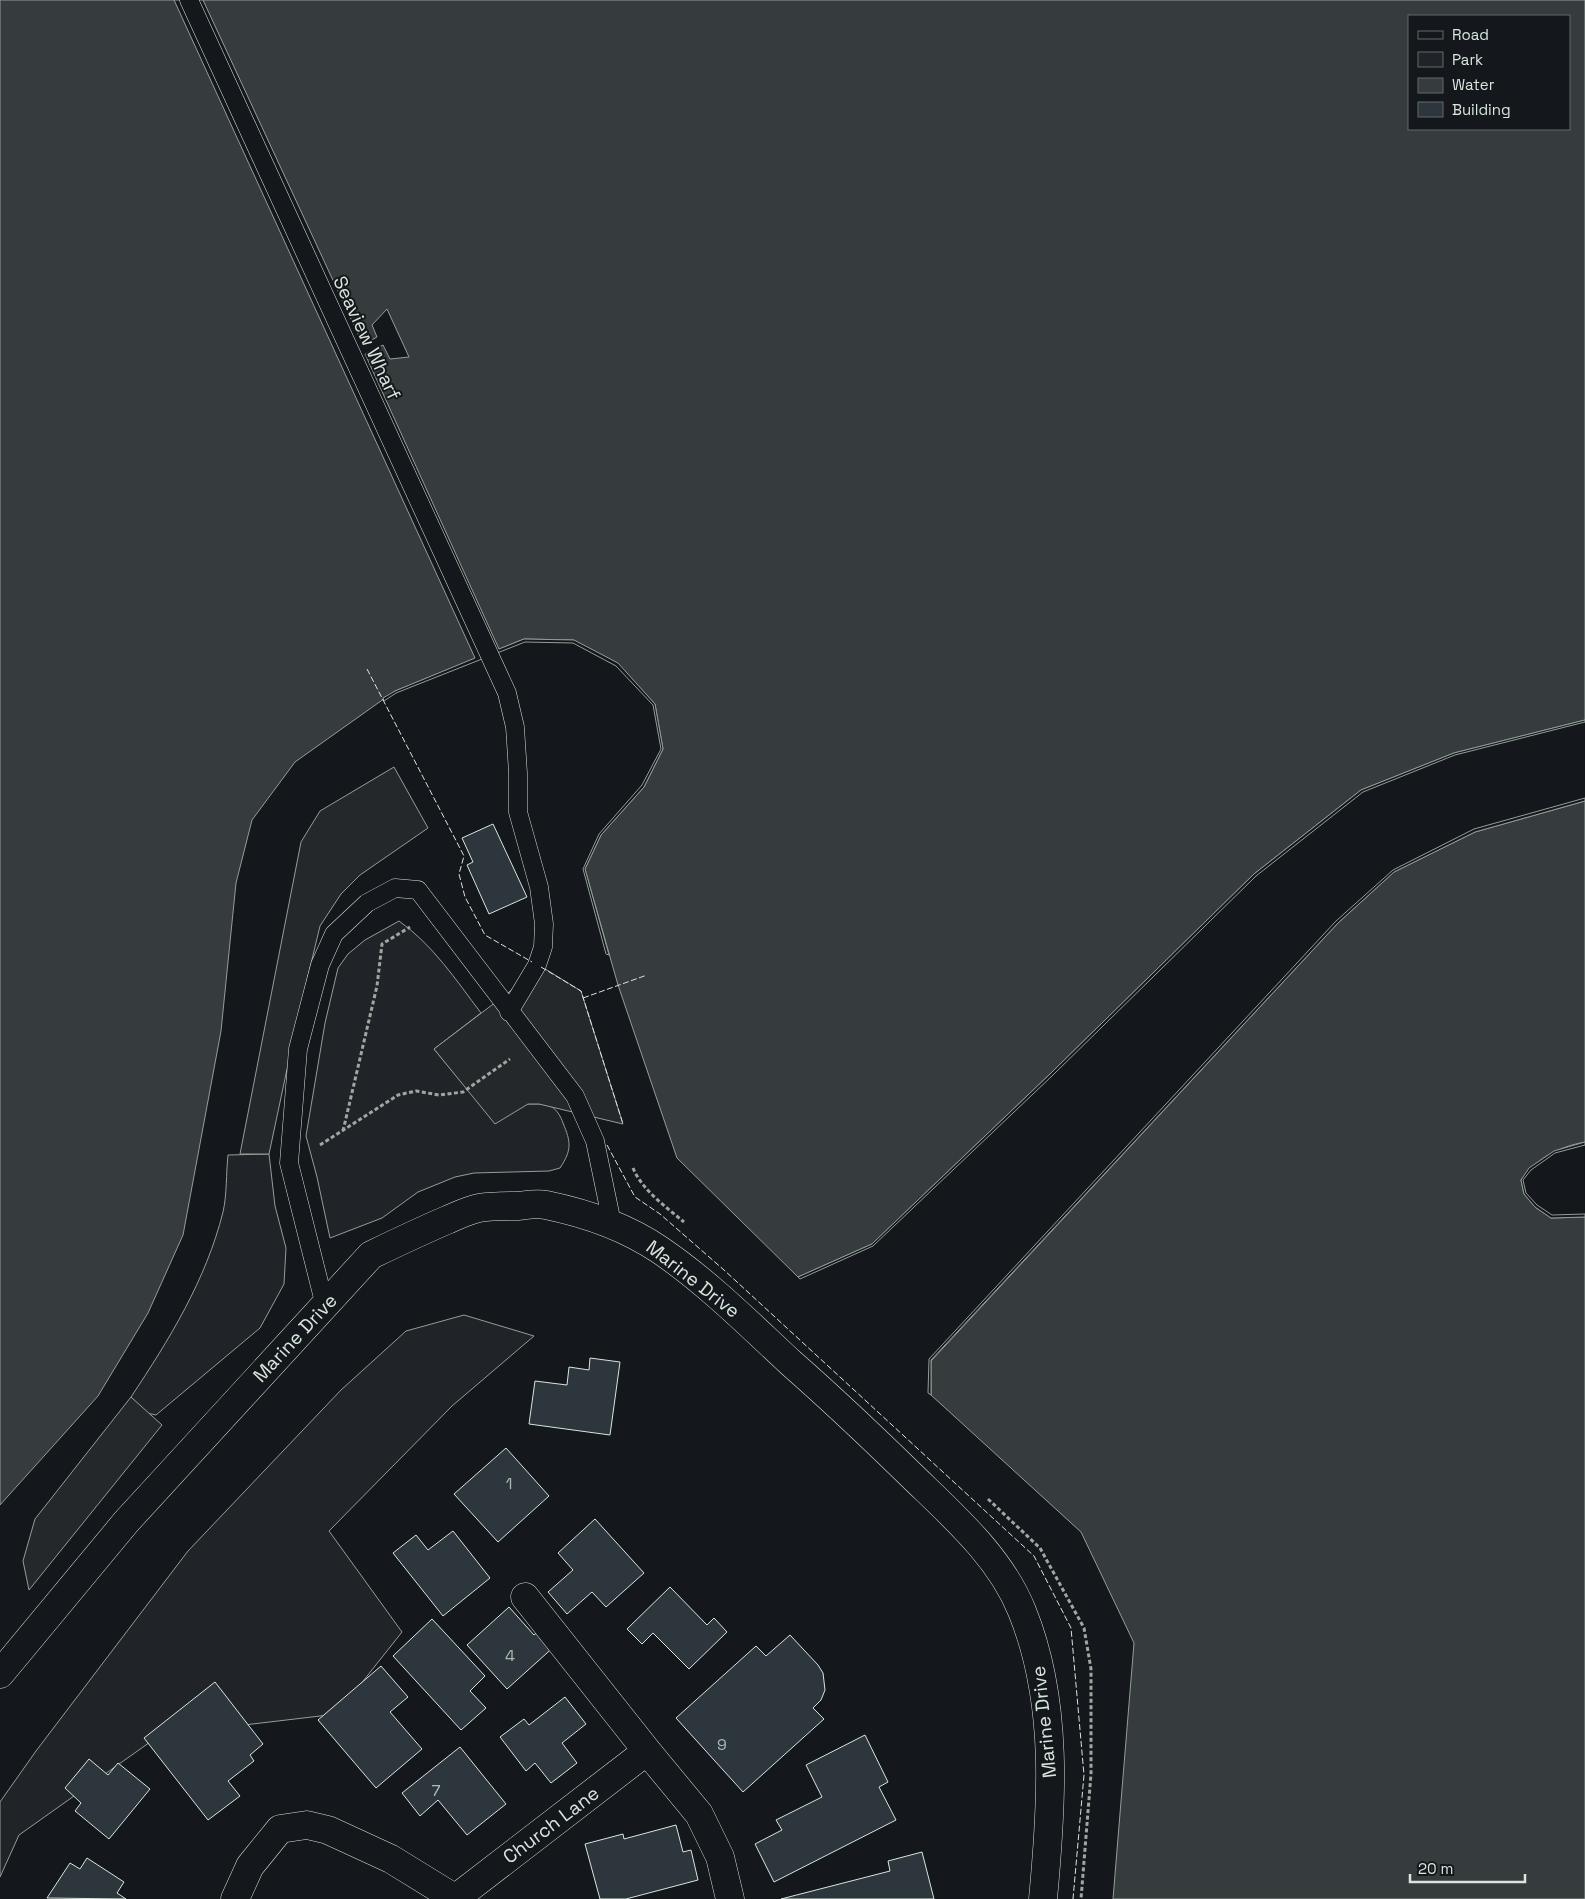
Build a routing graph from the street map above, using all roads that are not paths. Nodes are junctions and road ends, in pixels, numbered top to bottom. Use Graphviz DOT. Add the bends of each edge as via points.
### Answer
graph roads {
  1 [pos="189,0"];
  2 [pos="510,1012"];
  3 [pos="612,1223"];
  4 [pos="325,1306"];
  5 [pos="525,1597"];
  6 [pos="0,1674"];
  7 [pos="646,1751"];
  8 [pos="456,1898"];
  9 [pos="235,1899"];
  10 [pos="730,1899"];
  11 [pos="1043,1899"];
  1 -- 2 [label="lane, Seaview Wharf" via="507,693 514,727 518,812 539,887 544,924 544,947"];
  2 -- 3 [label="lane" via="575,1096 595,1141"];
  2 -- 4 [label="lane" via="418,890 395,888 368,903 334,934 320,965 298,1049 289,1163"];
  3 -- 4 [label="main road, Marine Drive" via="542,1204 476,1208 371,1255"];
  3 -- 11 [label="main road, Marine Drive" via="658,1248 704,1283 960,1522 1007,1580 1022,1609 1033,1642 1045,1702 1050,1789"];
  4 -- 6 [label="main road, Marine Drive" via="126,1522"];
  5 -- 7 [label="main road"];
  7 -- 8 [label="main road, Church Lane"];
  7 -- 10 [label="main road" via="699,1814 720,1857"];
  8 -- 9 [label="main road" via="391,1859 328,1830 307,1825 280,1829 250,1866"];
}
